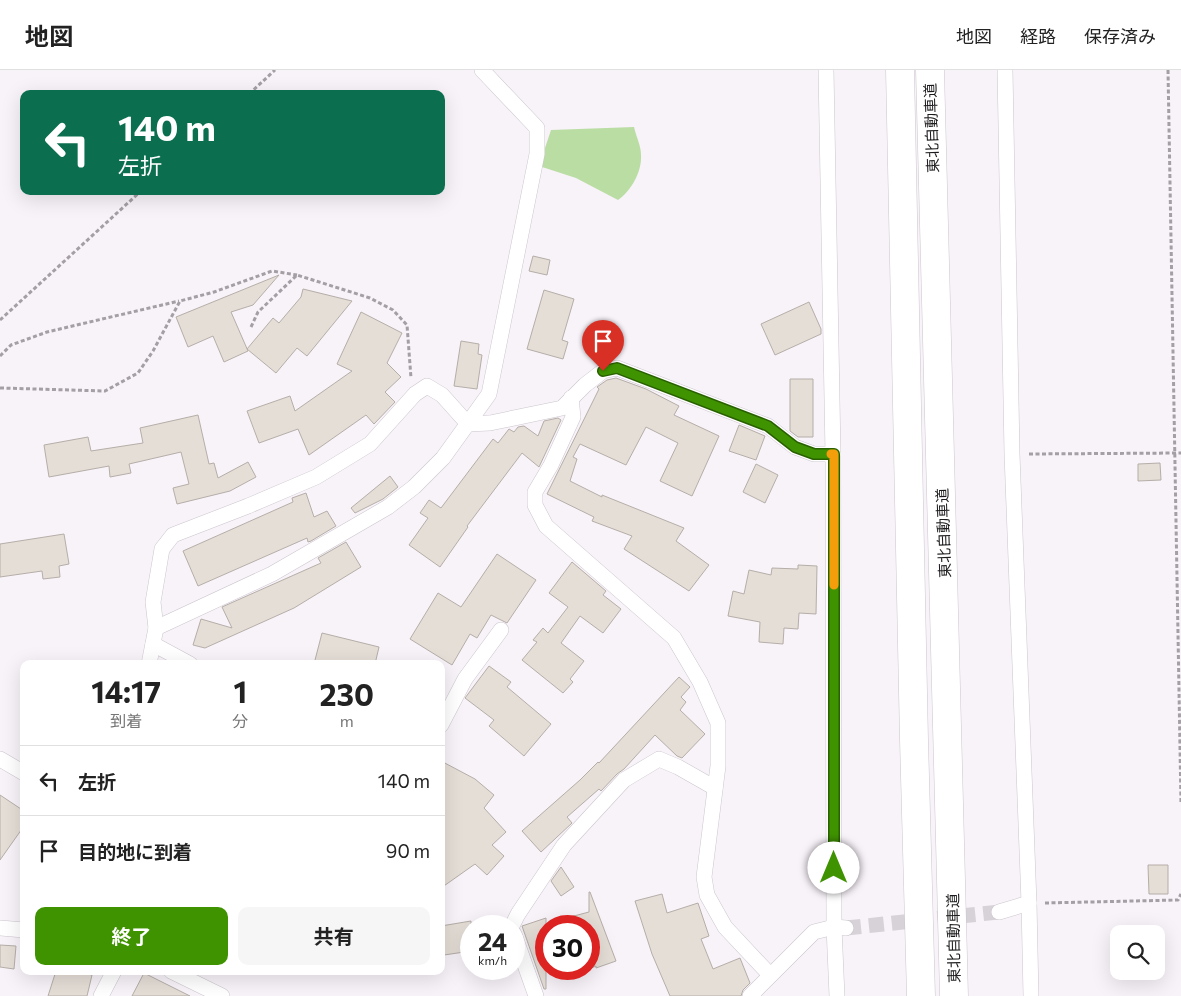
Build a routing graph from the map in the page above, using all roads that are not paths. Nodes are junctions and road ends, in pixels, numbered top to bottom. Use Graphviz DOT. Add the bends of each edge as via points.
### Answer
graph roads {
  1 [pos="482,70"];
  2 [pos="826,70"];
  3 [pos="900,70"];
  4 [pos="930,70"];
  5 [pos="1005,70"];
  6 [pos="571,398"];
  7 [pos="468,424"];
  8 [pos="834,454"];
  9 [pos="156,628"];
  10 [pos="501,630"];
  11 [pos="153,644"];
  12 [pos="150,660"];
  13 [pos="183,660"];
  14 [pos="445,718"];
  15 [pos="0,759"];
  16 [pos="20,771"];
  17 [pos="716,788"];
  18 [pos="1029,903"];
  19 [pos="999,912"];
  20 [pos="518,915"];
  21 [pos="840,927"];
  22 [pos="0,928"];
  23 [pos="20,930"];
  24 [pos="525,965"];
  25 [pos="112,975"];
  26 [pos="179,975"];
  27 [pos="770,975"];
  28 [pos="101,996"];
  29 [pos="222,996"];
  30 [pos="536,996"];
  31 [pos="750,996"];
  32 [pos="837,996"];
  33 [pos="921,996"];
  34 [pos="954,996"];
  35 [pos="1031,996"];
  1 -- 7 [label="street" via="537,128 537,154 489,394"];
  2 -- 8 [label="street"];
  3 -- 33 [label="highway, 東北自動車道"];
  4 -- 34 [label="highway, 東北自動車道"];
  5 -- 18 [label="street" via="1012,454"];
  6 -- 7 [label="street" via="562,408 490,423"];
  6 -- 8 [label="street" via="603,371 617,368 768,426 795,447 814,454"];
  6 -- 17 [label="street" via="573,417 536,492 535,505 546,526 674,638 700,682 718,723"];
  7 -- 9 [label="street" via="443,458 388,507 272,574"];
  7 -- 9 [label="street" via="442,395 427,386 411,398 370,444 316,477 173,535 162,549 153,602"];
  8 -- 21 [label="street"];
  9 -- 11 [label="street"];
  10 -- 14 [label="street" via="465,680"];
  11 -- 12 [label="street"];
  11 -- 13 [label="street"];
  15 -- 16 [label="street"];
  17 -- 20 [label="street" via="659,759 624,780 564,845"];
  17 -- 27 [label="street" via="704,877 707,895 725,926"];
  18 -- 19 [label="street"];
  18 -- 35 [label="street"];
  21 -- 27 [label="street" via="814,932"];
  21 -- 32 [label="street"];
  22 -- 23 [label="street"];
  24 -- 30 [label="street"];
  25 -- 28 [label="street"];
  26 -- 29 [label="street"];
  27 -- 31 [label="street"];
}
